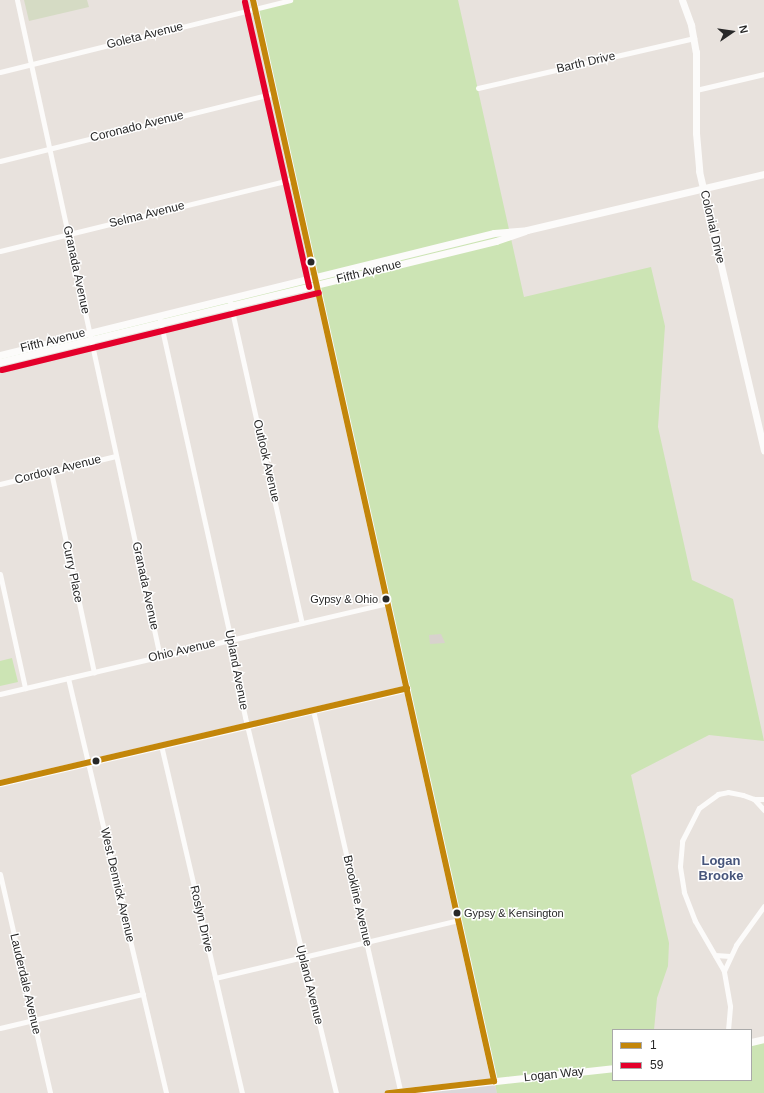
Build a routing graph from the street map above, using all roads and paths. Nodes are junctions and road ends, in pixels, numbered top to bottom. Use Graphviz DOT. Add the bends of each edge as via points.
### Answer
graph roads {
  1 [pos="17,0"];
  2 [pos="253,0"];
  3 [pos="290,0"];
  4 [pos="682,0"];
  5 [pos="255,9"];
  6 [pos="694,38"];
  7 [pos="31,64"];
  8 [pos="0,72"];
  9 [pos="764,74"];
  10 [pos="478,88"];
  11 [pos="696,90"];
  12 [pos="274,93"];
  13 [pos="50,149"];
  14 [pos="0,161"];
  15 [pos="764,174"];
  16 [pos="293,179"];
  17 [pos="703,187"];
  18 [pos="527,230"];
  19 [pos="68,234"];
  20 [pos="0,251"];
  21 [pos="315,276"];
  22 [pos="316,285"];
  23 [pos="230,302"];
  24 [pos="158,316"];
  25 [pos="160,323"];
  26 [pos="90,336"];
  27 [pos="0,355"];
  28 [pos="0,362"];
  29 [pos="764,451"];
  30 [pos="116,456"];
  31 [pos="51,472"];
  32 [pos="0,484"];
  33 [pos="0,574"];
  34 [pos="388,603"];
  35 [pos="302,623"];
  36 [pos="230,640"];
  37 [pos="160,656"];
  38 [pos="94,672"];
  39 [pos="68,678"];
  40 [pos="25,688"];
  41 [pos="407,688"];
  42 [pos="0,694"];
  43 [pos="313,710"];
  44 [pos="247,725"];
  45 [pos="161,745"];
  46 [pos="88,762"];
  47 [pos="0,783"];
  48 [pos="754,799"];
  49 [pos="764,799"];
  50 [pos="764,810"];
  51 [pos="0,874"];
  52 [pos="764,906"];
  53 [pos="458,920"];
  54 [pos="366,942"];
  55 [pos="715,955"];
  56 [pos="730,956"];
  57 [pos="302,957"];
  58 [pos="724,971"];
  59 [pos="215,978"];
  60 [pos="143,994"];
  61 [pos="33,1020"];
  62 [pos="0,1028"];
  63 [pos="728,1029"];
  64 [pos="764,1039"];
  65 [pos="752,1042"];
  66 [pos="612,1068"];
  67 [pos="494,1081"];
  68 [pos="400,1092"];
  69 [pos="50,1093"];
  70 [pos="166,1093"];
  71 [pos="242,1093"];
  72 [pos="336,1093"];
  73 [pos="388,1093"];
  1 -- 7 [label="street, Granada Avenue"];
  2 -- 5 [label="street"];
  3 -- 5 [label="street, Goleta Avenue"];
  4 -- 6 [label="street, Colonial Drive"];
  5 -- 7 [label="street, Goleta Avenue"];
  5 -- 12 [label="street"];
  6 -- 10 [label="street, Barth Drive"];
  6 -- 11 [label="street, Colonial Drive"];
  7 -- 8 [label="street, Goleta Avenue"];
  7 -- 13 [label="street, Granada Avenue"];
  9 -- 11 [label="street"];
  11 -- 17 [label="street, Colonial Drive" via="698,160"];
  12 -- 13 [label="street, Coronado Avenue"];
  12 -- 16 [label="street"];
  13 -- 14 [label="street, Coronado Avenue"];
  13 -- 19 [label="street, Granada Avenue"];
  15 -- 17 [label="street, Fifth Avenue"];
  16 -- 19 [label="street, Selma Avenue"];
  16 -- 21 [label="street"];
  17 -- 18 [label="street, Fifth Avenue"];
  17 -- 29 [label="street, Colonial Drive"];
  18 -- 21 [label="street, Fifth Avenue" via="494,233"];
  18 -- 22 [label="street, Fifth Avenue" via="496,241"];
  19 -- 20 [label="street, Selma Avenue"];
  19 -- 26 [label="street, Granada Avenue"];
  21 -- 22 [label="street"];
  21 -- 23 [label="street, Fifth Avenue"];
  22 -- 23 [label="street, Fifth Avenue"];
  22 -- 34 [label="street"];
  23 -- 24 [label="street, Fifth Avenue"];
  23 -- 25 [label="street, Fifth Avenue"];
  23 -- 35 [label="street, Outlook Avenue"];
  24 -- 25 [label="street, Upland Avenue"];
  24 -- 26 [label="street, Fifth Avenue"];
  25 -- 26 [label="street, Fifth Avenue"];
  25 -- 36 [label="street, Upland Avenue"];
  26 -- 27 [label="street, Fifth Avenue"];
  26 -- 28 [label="street, Fifth Avenue"];
  26 -- 30 [label="street, Granada Avenue"];
  30 -- 31 [label="street, Cordova Avenue"];
  30 -- 37 [label="street, Granada Avenue"];
  31 -- 32 [label="street, Cordova Avenue"];
  31 -- 38 [label="street, Curry Place"];
  33 -- 40 [label="street"];
  34 -- 35 [label="street, Ohio Avenue"];
  34 -- 41 [label="street"];
  35 -- 36 [label="street, Ohio Avenue"];
  36 -- 37 [label="street, Ohio Avenue"];
  36 -- 44 [label="street, Upland Avenue"];
  37 -- 38 [label="street, Ohio Avenue"];
  38 -- 39 [label="street, Ohio Avenue"];
  39 -- 40 [label="street, Ohio Avenue"];
  39 -- 46 [label="street, West Dennick Avenue"];
  40 -- 42 [label="street, Ohio Avenue"];
  41 -- 43 [label="street"];
  41 -- 53 [label="street"];
  43 -- 44 [label="street"];
  43 -- 54 [label="street, Brookline Avenue"];
  44 -- 45 [label="street"];
  44 -- 57 [label="street, Upland Avenue"];
  45 -- 46 [label="street"];
  45 -- 59 [label="street, Roslyn Drive"];
  46 -- 47 [label="street"];
  46 -- 60 [label="street, West Dennick Avenue"];
  48 -- 49 [label="street"];
  48 -- 50 [label="street"];
  48 -- 55 [label="street" via="733,792 715,796 703,804 694,815 682,841 680,866 684,892 695,921"];
  51 -- 61 [label="street, Lauderdale Avenue"];
  52 -- 56 [label="street"];
  53 -- 54 [label="street"];
  53 -- 67 [label="street"];
  54 -- 57 [label="street"];
  54 -- 68 [label="street, Brookline Avenue"];
  55 -- 56 [label="street"];
  55 -- 58 [label="street"];
  56 -- 58 [label="street"];
  57 -- 59 [label="street"];
  57 -- 72 [label="street, Upland Avenue"];
  58 -- 63 [label="street" via="730,1006"];
  59 -- 71 [label="street, Roslyn Drive"];
  60 -- 61 [label="street"];
  60 -- 70 [label="street, West Dennick Avenue"];
  61 -- 62 [label="street"];
  61 -- 69 [label="street, Lauderdale Avenue"];
  64 -- 65 [label="street"];
  66 -- 67 [label="street, Logan Way"];
  67 -- 68 [label="street, Logan Way"];
  68 -- 73 [label="street, Logan Way"];
}
